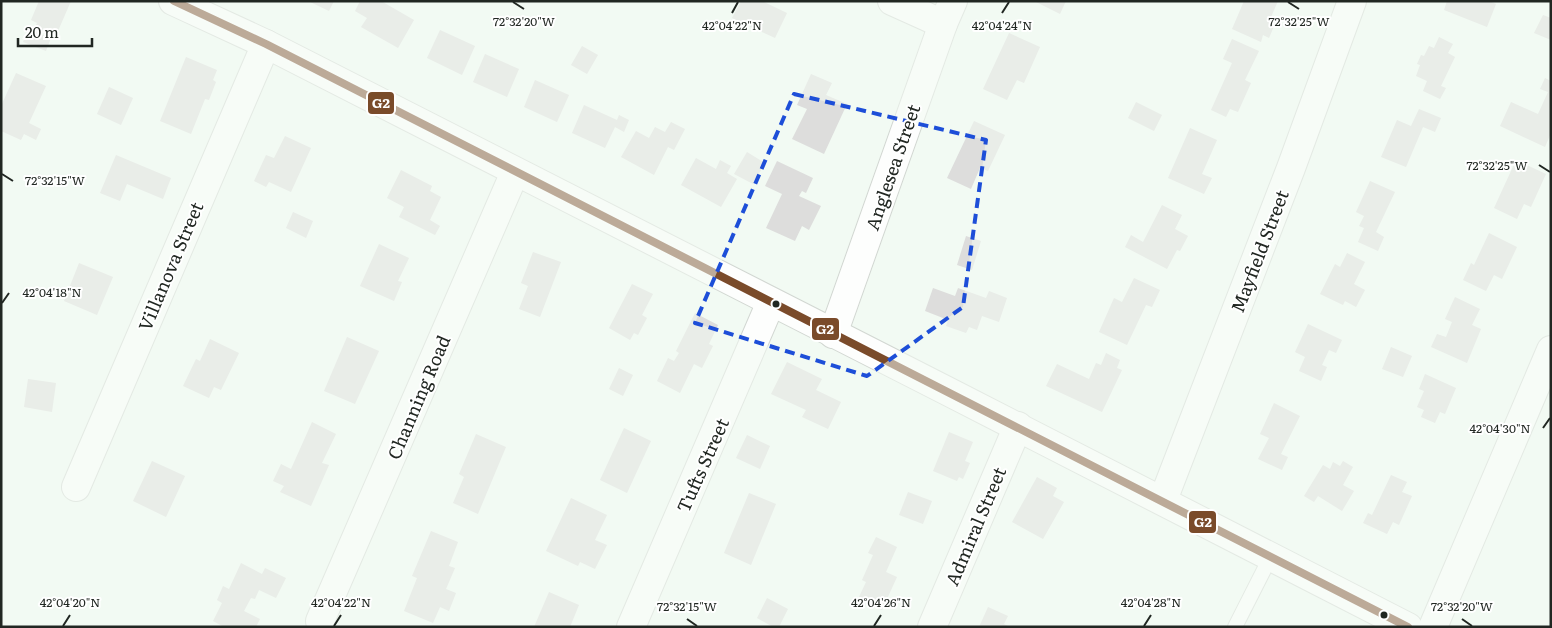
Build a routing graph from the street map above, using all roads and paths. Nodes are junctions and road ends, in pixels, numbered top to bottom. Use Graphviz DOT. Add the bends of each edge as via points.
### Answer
graph roads {
  1 [pos="173,1"];
  2 [pos="892,1"];
  3 [pos="1352,1"];
  4 [pos="948,13"];
  5 [pos="266,44"];
  6 [pos="515,172"];
  7 [pos="771,302"];
  8 [pos="834,334"];
  9 [pos="1551,350"];
  10 [pos="1018,426"];
  11 [pos="76,487"];
  12 [pos="1163,500"];
  13 [pos="1271,556"];
  14 [pos="320,621"];
  15 [pos="631,627"];
  16 [pos="932,627"];
  17 [pos="1234,627"];
  18 [pos="1408,627"];
  19 [pos="1433,627"];
  1 -- 5 [label="street"];
  2 -- 4 [label="street"];
  3 -- 12 [label="street, Mayfield Street"];
  4 -- 8 [label="street, Anglesea Street"];
  5 -- 6 [label="street"];
  5 -- 11 [label="street, Villanova Street"];
  6 -- 7 [label="street"];
  6 -- 14 [label="street, Channing Road"];
  7 -- 8 [label="street"];
  7 -- 15 [label="street, Tufts Street"];
  8 -- 10 [label="street"];
  9 -- 19 [label="street"];
  10 -- 12 [label="street"];
  10 -- 16 [label="street, Admiral Street"];
  12 -- 13 [label="street"];
  13 -- 17 [label="lane"];
  13 -- 18 [label="street"];
}
